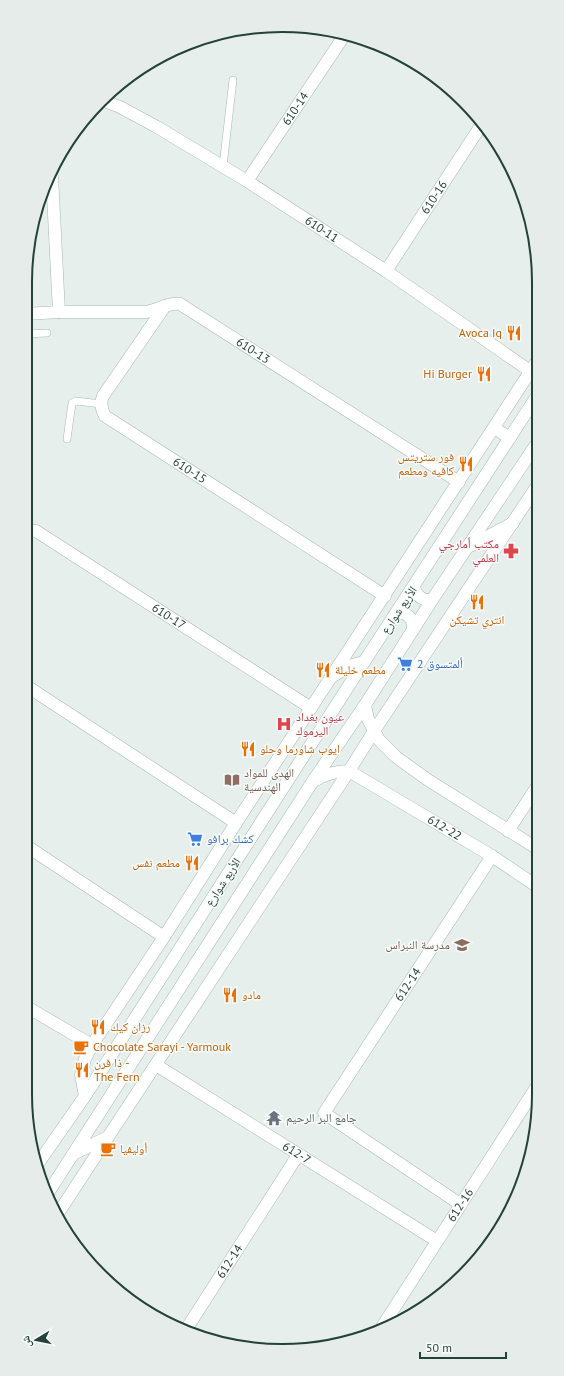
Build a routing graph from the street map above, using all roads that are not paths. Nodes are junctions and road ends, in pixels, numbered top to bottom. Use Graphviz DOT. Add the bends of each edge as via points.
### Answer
graph roads {
  1 [pos="342,40"];
  2 [pos="233,80"];
  3 [pos="108,102"];
  4 [pos="479,129"];
  5 [pos="223,166"];
  6 [pos="247,180"];
  7 [pos="52,183"];
  8 [pos="386,271"];
  9 [pos="165,306"];
  10 [pos="59,312"];
  11 [pos="32,314"];
  12 [pos="47,333"];
  13 [pos="32,334"];
  14 [pos="532,365"];
  15 [pos="532,369"];
  16 [pos="101,404"];
  17 [pos="532,404"];
  18 [pos="494,428"];
  19 [pos="510,438"];
  20 [pos="67,439"];
  21 [pos="532,451"];
  22 [pos="459,482"];
  23 [pos="532,498"];
  24 [pos="513,523"];
  25 [pos="32,531"];
  26 [pos="469,547"];
  27 [pos="414,587"];
  28 [pos="385,596"];
  29 [pos="432,600"];
  30 [pos="396,613"];
  31 [pos="414,630"];
  32 [pos="364,662"];
  33 [pos="331,677"];
  34 [pos="32,690"];
  35 [pos="365,705"];
  36 [pos="311,708"];
  37 [pos="374,731"];
  38 [pos="349,771"];
  39 [pos="313,781"];
  40 [pos="532,794"];
  41 [pos="236,823"];
  42 [pos="508,831"];
  43 [pos="532,845"];
  44 [pos="32,850"];
  45 [pos="492,856"];
  46 [pos="532,882"];
  47 [pos="164,937"];
  48 [pos="32,1010"];
  49 [pos="92,1045"];
  50 [pos="156,1065"];
  51 [pos="532,1094"];
  52 [pos="85,1096"];
  53 [pos="108,1137"];
  54 [pos="73,1154"];
  55 [pos="298,1155"];
  56 [pos="41,1159"];
  57 [pos="51,1189"];
  58 [pos="460,1204"];
  59 [pos="60,1210"];
  60 [pos="437,1241"];
  61 [pos="386,1321"];
  62 [pos="188,1326"];
  1 -- 6 [label="street, 610-14"];
  2 -- 5 [label="lane"];
  3 -- 5 [label="street, 610-11" via="158,127"];
  4 -- 8 [label="street, 610-16"];
  5 -- 6 [label="street, 610-11"];
  6 -- 8 [label="street, 610-11"];
  7 -- 10 [label="street"];
  8 -- 14 [label="street, 610-11"];
  9 -- 10 [label="street, 610-13" via="146,312"];
  9 -- 16 [label="street" via="103,396"];
  9 -- 22 [label="street, 610-13" via="172,303 180,304"];
  10 -- 11 [label="street, 610-13"];
  12 -- 13 [label="lane"];
  15 -- 18 [label="street"];
  16 -- 20 [label="lane" via="76,401 72,403"];
  16 -- 28 [label="street, 610-15" via="102,412 108,418"];
  17 -- 19 [label="street, الأربع شوارع"];
  18 -- 19 [label="street"];
  18 -- 22 [label="street"];
  19 -- 27 [label="street, الأربع شوارع"];
  21 -- 26 [label="street, الأربع شوارع"];
  22 -- 28 [label="street"];
  23 -- 24 [label="street"];
  24 -- 26 [label="street"];
  24 -- 37 [label="street"];
  25 -- 36 [label="street, 610-17"];
  26 -- 29 [label="street, الأربع شوارع"];
  27 -- 29 [label="street" via="420,598"];
  27 -- 30 [label="street, الأربع شوارع"];
  28 -- 33 [label="street"];
  29 -- 31 [label="street, الأربع شوارع"];
  30 -- 31 [label="street" via="410,616"];
  30 -- 32 [label="street, الأربع شوارع"];
  31 -- 35 [label="street, الأربع شوارع"];
  32 -- 33 [label="street" via="352,665"];
  32 -- 52 [label="street, الأربع شوارع"];
  33 -- 36 [label="street"];
  34 -- 41 [label="street"];
  35 -- 37 [label="street"];
  35 -- 39 [label="street, الأربع شوارع"];
  36 -- 41 [label="street"];
  37 -- 38 [label="street"];
  37 -- 42 [label="street" via="396,757"];
  38 -- 39 [label="street" via="334,772"];
  38 -- 45 [label="street, 612-22"];
  38 -- 50 [label="street"];
  39 -- 54 [label="street, الأربع شوارع"];
  40 -- 42 [label="street"];
  41 -- 47 [label="street"];
  42 -- 43 [label="street"];
  44 -- 47 [label="street"];
  45 -- 46 [label="street, 612-22"];
  45 -- 58 [label="street, 612-14" via="324,1113"];
  47 -- 49 [label="street"];
  48 -- 49 [label="street"];
  49 -- 52 [label="street" via="81,1075"];
  50 -- 53 [label="street"];
  50 -- 55 [label="street, 612-7"];
  51 -- 58 [label="street, 612-16"];
  52 -- 56 [label="street, الأربع شوارع"];
  53 -- 54 [label="street"];
  53 -- 59 [label="street"];
  54 -- 57 [label="street, الأربع شوارع"];
  55 -- 60 [label="street, 612-7"];
  55 -- 62 [label="street, 612-14"];
  58 -- 60 [label="street, 612-16"];
  60 -- 61 [label="street, 612-16"];
}
